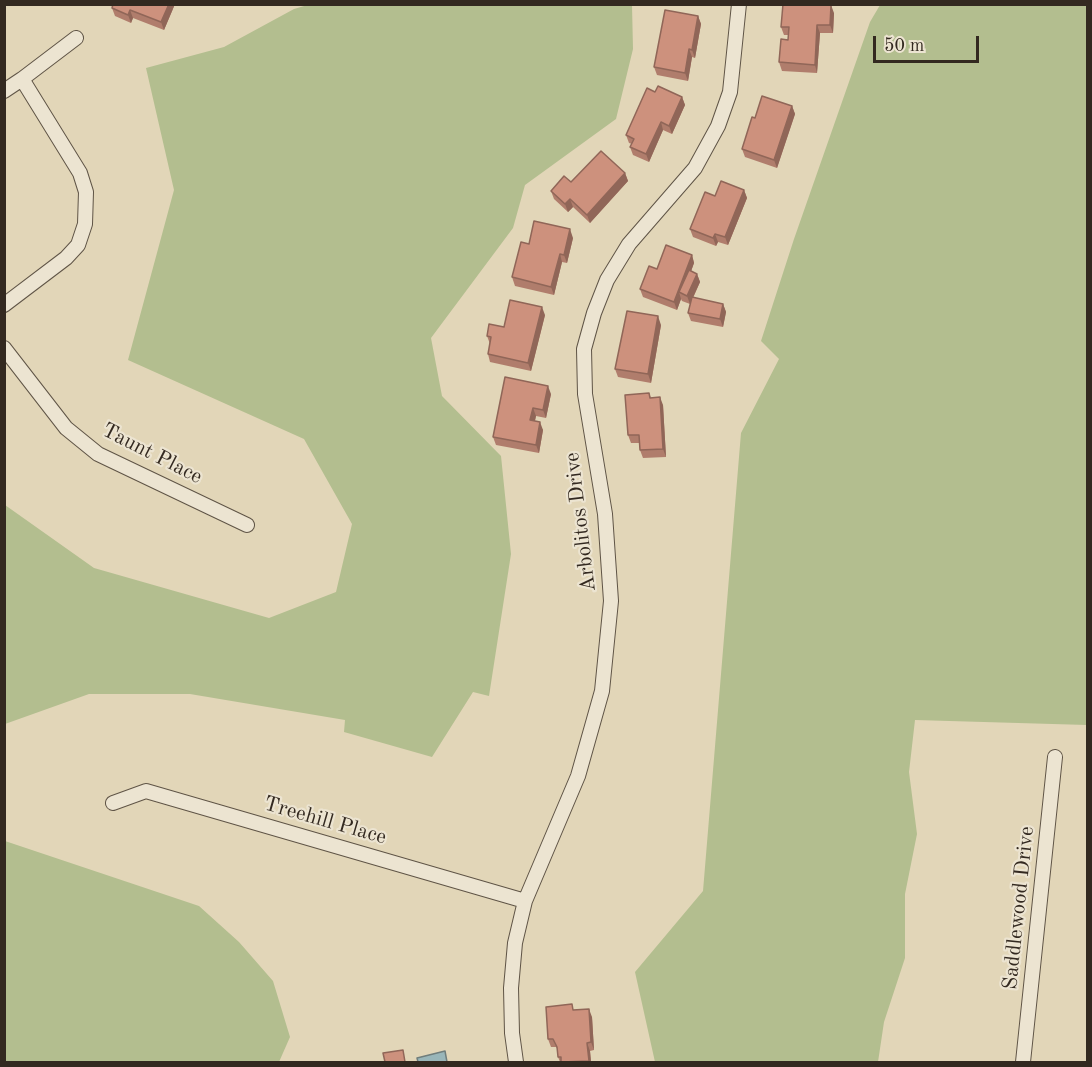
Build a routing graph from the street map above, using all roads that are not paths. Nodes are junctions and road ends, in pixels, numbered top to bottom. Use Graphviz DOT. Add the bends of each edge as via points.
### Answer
graph roads {
  1 [pos="739,4"];
  2 [pos="76,38"];
  3 [pos="22,79"];
  4 [pos="4,91"];
  5 [pos="4,305"];
  6 [pos="4,348"];
  7 [pos="247,525"];
  8 [pos="1055,758"];
  9 [pos="113,803"];
  10 [pos="525,902"];
  11 [pos="516,1062"];
  12 [pos="1023,1062"];
  1 -- 10 [label="street, Arbolitos Drive" via="730,92 718,126 695,168 629,244 607,280 584,349 585,394 605,514 611,601 602,692 578,776"];
  2 -- 3 [label="street"];
  3 -- 4 [label="street"];
  3 -- 5 [label="street" via="80,173 86,192 85,224 78,245 66,258"];
  6 -- 7 [label="street, Taunt Place" via="66,428 98,454"];
  8 -- 12 [label="street, Saddlewood Drive"];
  9 -- 10 [label="street, Treehill Place" via="146,791"];
  10 -- 11 [label="street, Arbolitos Drive" via="515,943 511,988"];
}
